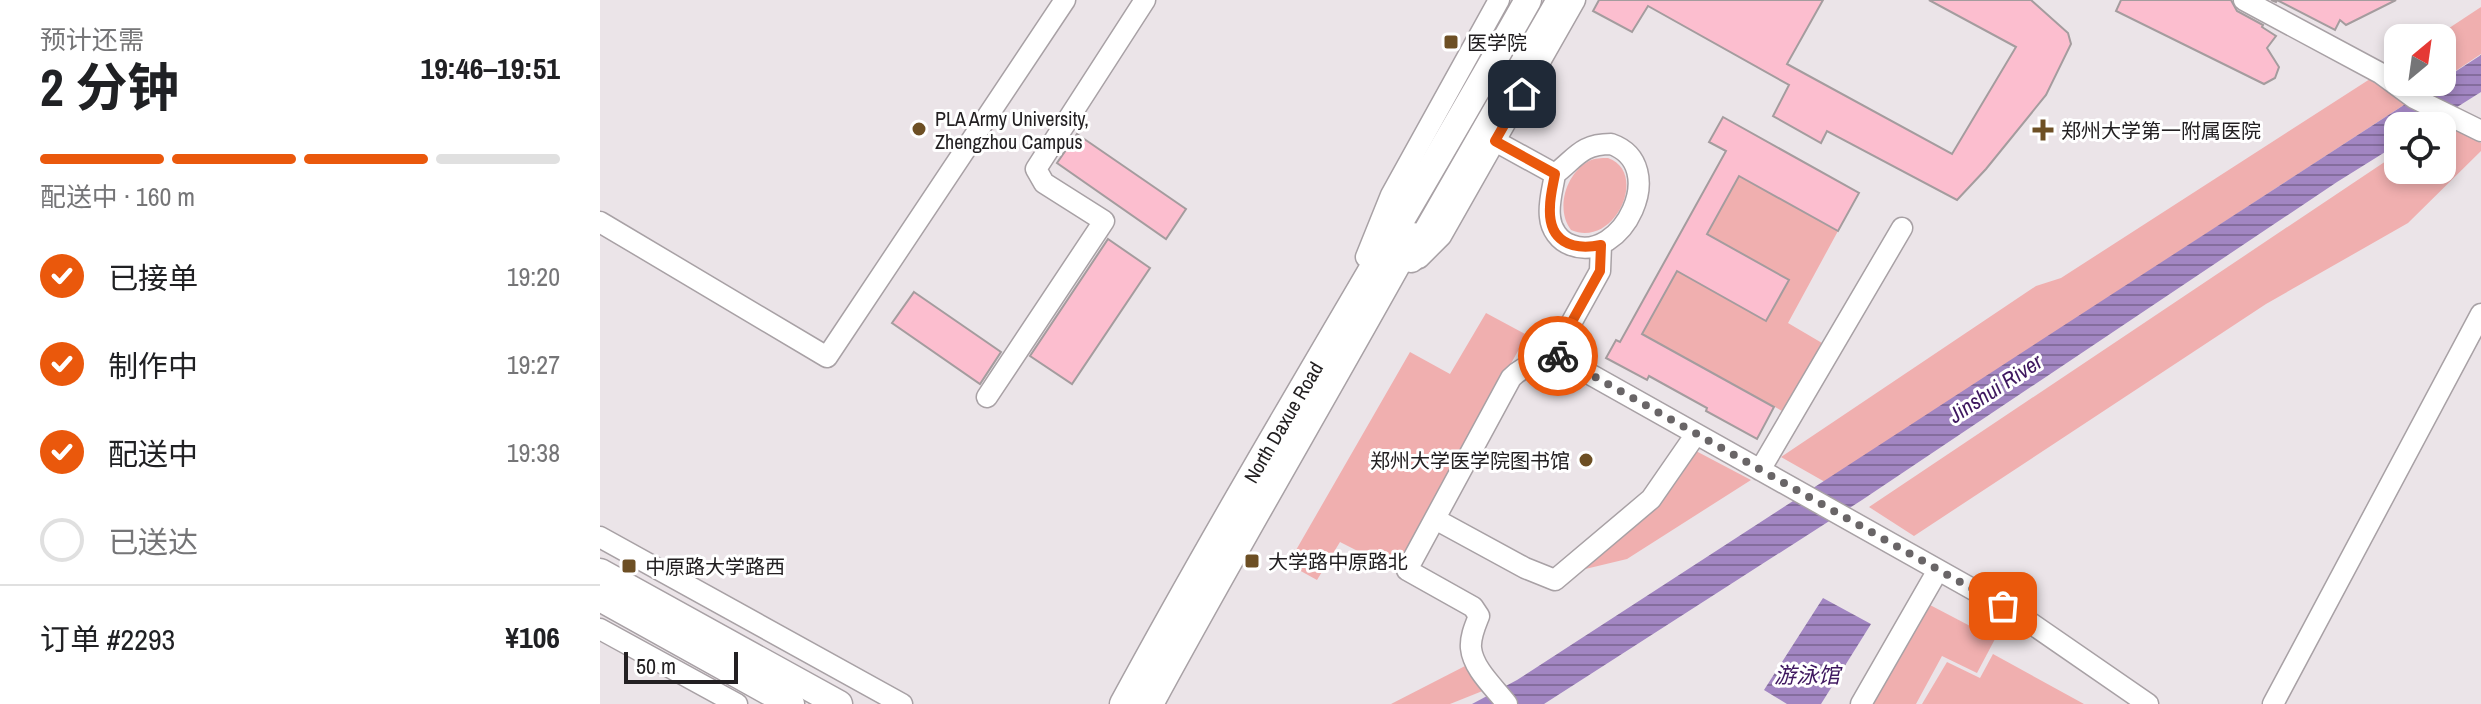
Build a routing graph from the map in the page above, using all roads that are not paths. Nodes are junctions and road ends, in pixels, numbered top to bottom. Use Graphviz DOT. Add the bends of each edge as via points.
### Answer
graph roads {
  1 [pos="1065,0"];
  2 [pos="1145,0"];
  3 [pos="1499,0"];
  4 [pos="1513,0"];
  5 [pos="1528,0"];
  6 [pos="1545,0"];
  7 [pos="1560,0"];
  8 [pos="1575,0"];
  9 [pos="2244,0"];
  10 [pos="2481,131"];
  11 [pos="1495,141"];
  12 [pos="1454,145"];
  13 [pos="1555,174"];
  14 [pos="600,222"];
  15 [pos="1902,228"];
  16 [pos="1601,245"];
  17 [pos="1366,257"];
  18 [pos="1400,279"];
  19 [pos="2481,314"];
  20 [pos="1554,354"];
  21 [pos="1322,377"];
  22 [pos="987,397"];
  23 [pos="1696,434"];
  24 [pos="1767,474"];
  25 [pos="1435,519"];
  26 [pos="600,537"];
  27 [pos="1938,570"];
  28 [pos="600,572"];
  29 [pos="600,598"];
  30 [pos="600,629"];
  31 [pos="737,704"];
  32 [pos="791,704"];
  33 [pos="839,704"];
  34 [pos="902,704"];
  35 [pos="1123,704"];
  36 [pos="1150,704"];
  37 [pos="1507,704"];
  38 [pos="1861,704"];
  39 [pos="2148,704"];
  40 [pos="2273,704"];
  1 -- 14 [label="street" via="827,357"];
  2 -- 22 [label="street" via="1036,169 1044,183 1104,221"];
  3 -- 17 [label="street" via="1391,195"];
  4 -- 17 [label="main road"];
  5 -- 12 [label="main road"];
  6 -- 12 [label="main road"];
  7 -- 18 [label="main road"];
  8 -- 11 [label="street"];
  9 -- 10 [label="street"];
  11 -- 13 [label="street"];
  11 -- 18 [label="street" via="1441,236"];
  12 -- 21 [label="main road, North Daxue Road"];
  13 -- 16 [label="street" via="1550,203 1555,232 1575,247"];
  13 -- 16 [label="street" via="1591,146 1611,144 1633,158 1639,180 1636,202 1618,232"];
  15 -- 24 [label="street"];
  16 -- 20 [label="street" via="1600,271"];
  17 -- 21 [label="main road"];
  18 -- 21 [label="main road"];
  19 -- 40 [label="street"];
  20 -- 23 [label="street"];
  20 -- 25 [label="street" via="1511,378"];
  21 -- 35 [label="main road, North Daxue Road" via="1188,583"];
  21 -- 36 [label="main road, North Daxue Road"];
  23 -- 24 [label="street"];
  23 -- 25 [label="street" via="1651,499 1555,580"];
  24 -- 27 [label="street"];
  25 -- 37 [label="street" via="1407,570 1473,607 1479,616 1471,650"];
  26 -- 34 [label="street"];
  27 -- 38 [label="street"];
  27 -- 39 [label="street" via="2022,617"];
  28 -- 33 [label="main road"];
  29 -- 32 [label="main road"];
  30 -- 31 [label="street"];
}
